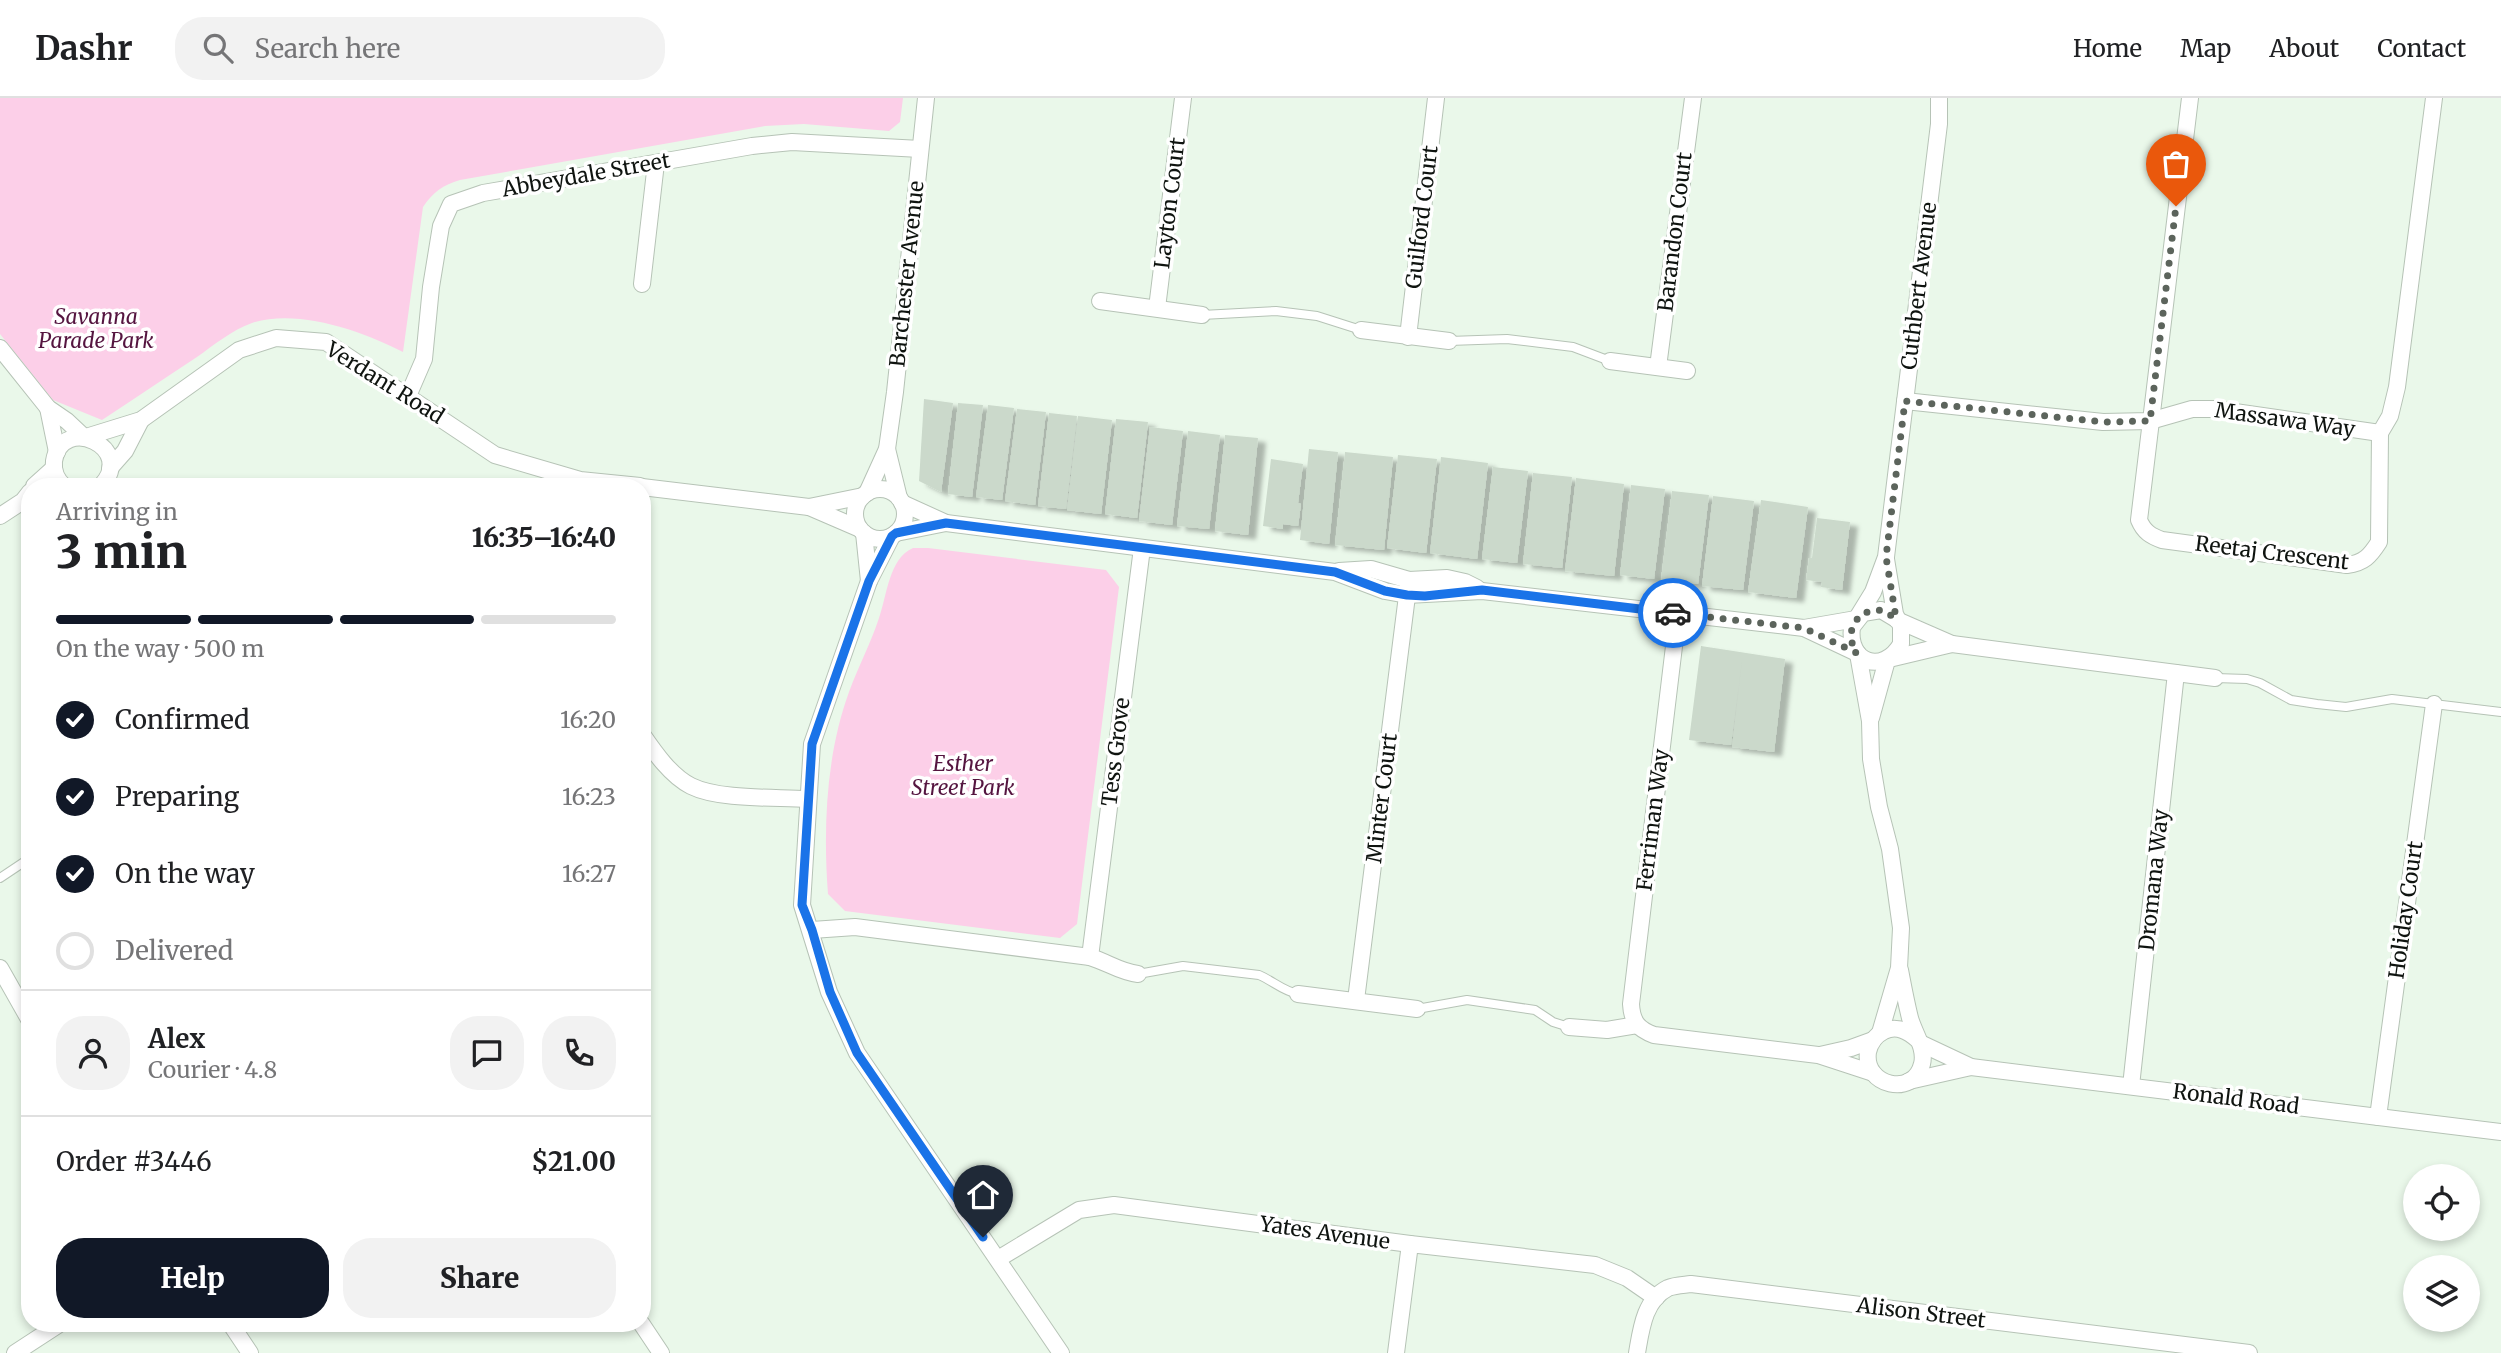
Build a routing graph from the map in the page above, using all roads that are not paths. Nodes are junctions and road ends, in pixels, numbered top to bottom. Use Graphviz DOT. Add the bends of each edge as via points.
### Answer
graph roads {
  1 [pos="926,98"];
  2 [pos="1183,98"];
  3 [pos="1436,98"];
  4 [pos="1693,98"];
  5 [pos="1939,98"];
  6 [pos="2190,98"];
  7 [pos="2434,98"];
  8 [pos="920,149"];
  9 [pos="656,163"];
  10 [pos="642,284"];
  11 [pos="1100,301"];
  12 [pos="1157,308"];
  13 [pos="1202,315"];
  14 [pos="1361,330"];
  15 [pos="1408,337"];
  16 [pos="1449,341"];
  17 [pos="0,348"];
  18 [pos="1610,361"];
  19 [pos="1658,367"];
  20 [pos="1687,371"];
  21 [pos="408,396"];
  22 [pos="1905,401"];
  23 [pos="48,408"];
  24 [pos="141,420"];
  25 [pos="2150,421"];
  26 [pos="2380,433"];
  27 [pos="85,437"];
  28 [pos="887,449"];
  29 [pos="55,460"];
  30 [pos="40,478"];
  31 [pos="57,478"];
  32 [pos="107,478"];
  33 [pos="108,478"];
  34 [pos="573,478"];
  35 [pos="651,488"];
  36 [pos="865,495"];
  37 [pos="900,500"];
  38 [pos="21,502"];
  39 [pos="809,507"];
  40 [pos="0,516"];
  41 [pos="946,523"];
  42 [pos="862,531"];
  43 [pos="894,535"];
  44 [pos="1142,548"];
  45 [pos="1886,557"];
  46 [pos="869,581"];
  47 [pos="1408,588"];
  48 [pos="1678,613"];
  49 [pos="1857,619"];
  50 [pos="1897,619"];
  51 [pos="1804,628"];
  52 [pos="1952,644"];
  53 [pos="1857,654"];
  54 [pos="1888,659"];
  55 [pos="2176,673"];
  56 [pos="2215,678"];
  57 [pos="2434,704"];
  58 [pos="2501,712"];
  59 [pos="1870,721"];
  60 [pos="651,747"];
  61 [pos="807,799"];
  62 [pos="21,864"];
  63 [pos="0,878"];
  64 [pos="812,930"];
  65 [pos="1090,957"];
  66 [pos="0,968"];
  67 [pos="1899,968"];
  68 [pos="1138,974"];
  69 [pos="1297,995"];
  70 [pos="1356,1000"];
  71 [pos="21,1005"];
  72 [pos="1417,1009"];
  73 [pos="1637,1025"];
  74 [pos="1569,1027"];
  75 [pos="1877,1036"];
  76 [pos="1919,1041"];
  77 [pos="1818,1055"];
  78 [pos="1971,1067"];
  79 [pos="1873,1073"];
  80 [pos="1909,1082"];
  81 [pos="2131,1086"];
  82 [pos="2378,1117"];
  83 [pos="2501,1132"];
  84 [pos="1410,1244"];
  85 [pos="998,1259"];
  86 [pos="1656,1298"];
  87 [pos="47,1332"];
  88 [pos="236,1332"];
  89 [pos="647,1332"];
  90 [pos="2161,1348"];
  91 [pos="15,1353"];
  92 [pos="250,1353"];
  93 [pos="661,1353"];
  94 [pos="1061,1353"];
  95 [pos="1396,1353"];
  96 [pos="1637,1353"];
  97 [pos="2249,1353"];
  1 -- 8 [label="street, Barchester Avenue"];
  2 -- 12 [label="street, Layton Court"];
  3 -- 15 [label="street, Guilford Court"];
  4 -- 19 [label="street, Barandon Court"];
  5 -- 22 [label="street, Cuthbert Avenue"];
  6 -- 25 [label="street, Reetaj Crescent"];
  7 -- 26 [label="street, Reetaj Crescent" via="2397,387"];
  8 -- 9 [label="street, Abbeydale Street" via="792,142"];
  8 -- 28 [label="street, Barchester Avenue"];
  9 -- 10 [label="street"];
  9 -- 21 [label="street, Abbeydale Street" via="483,193 451,204 441,226 424,359"];
  11 -- 12 [label="street"];
  12 -- 13 [label="street"];
  13 -- 14 [label="lane" via="1276,311 1317,316"];
  14 -- 15 [label="street"];
  15 -- 16 [label="street"];
  16 -- 18 [label="lane" via="1507,338 1573,346"];
  17 -- 23 [label="street"];
  18 -- 19 [label="street"];
  19 -- 20 [label="street"];
  21 -- 24 [label="street, Verdant Road" via="326,342 276,338 239,350"];
  21 -- 34 [label="street, Verdant Road" via="495,455"];
  22 -- 25 [label="street, Massawa Way" via="2103,422"];
  22 -- 45 [label="street, Cuthbert Avenue"];
  23 -- 27 [label="street"];
  23 -- 29 [label="street"];
  24 -- 27 [label="street, Verdant Road"];
  24 -- 33 [label="street, Verdant Road"];
  25 -- 26 [label="street, Massawa Way" via="2192,409 2214,409"];
  25 -- 26 [label="street, Reetaj Crescent" via="2139,509 2142,527 2151,536 2347,565 2360,563 2379,542"];
  27 -- 29 [label="street, Verdant Road" via="68,441"];
  27 -- 32 [label="street" via="104,448 110,460"];
  28 -- 36 [label="street, Barchester Avenue"];
  28 -- 37 [label="street, Barchester Avenue"];
  29 -- 30 [label="street"];
  29 -- 31 [label="street"];
  35 -- 39 [label="street, Verdant Road"];
  36 -- 37 [label="street" via="884,489"];
  36 -- 39 [label="street, Verdant Road"];
  36 -- 42 [label="street" via="855,512"];
  37 -- 41 [label="street"];
  37 -- 43 [label="street" via="904,519"];
  38 -- 40 [label="street"];
  39 -- 42 [label="street, Verdant Road"];
  41 -- 43 [label="street"];
  41 -- 44 [label="street"];
  42 -- 43 [label="street" via="877,539"];
  42 -- 46 [label="street"];
  43 -- 46 [label="street"];
  44 -- 47 [label="street" via="1335,572 1385,591"];
  44 -- 65 [label="street, Tess Grove"];
  45 -- 49 [label="street, Cuthbert Avenue"];
  45 -- 50 [label="street, Cuthbert Avenue"];
  46 -- 61 [label="street" via="812,744"];
  47 -- 48 [label="street" via="1425,596 1482,590"];
  47 -- 70 [label="street, Minter Court"];
  48 -- 51 [label="street"];
  48 -- 73 [label="street, Ferriman Way" via="1630,1004"];
  49 -- 50 [label="street" via="1872,610"];
  49 -- 51 [label="street"];
  49 -- 53 [label="street" via="1850,636"];
  50 -- 52 [label="street"];
  50 -- 54 [label="street" via="1901,644"];
  51 -- 53 [label="street"];
  52 -- 54 [label="street"];
  52 -- 55 [label="street"];
  53 -- 54 [label="street" via="1870,661"];
  53 -- 59 [label="street"];
  54 -- 59 [label="street"];
  55 -- 56 [label="street"];
  55 -- 81 [label="street, Dromana Way"];
  56 -- 57 [label="lane" via="2247,679 2291,699 2317,704 2346,707 2392,699"];
  57 -- 58 [label="lane"];
  57 -- 82 [label="street, Holiday Court"];
  59 -- 67 [label="street" via="1871,759 1901,928"];
  60 -- 61 [label="street" via="691,786 732,795"];
  61 -- 64 [label="street" via="802,905"];
  62 -- 63 [label="lane"];
  64 -- 65 [label="street" via="855,927"];
  64 -- 85 [label="street" via="830,992 857,1053"];
  65 -- 68 [label="street"];
  66 -- 71 [label="street"];
  67 -- 75 [label="street"];
  67 -- 76 [label="street"];
  68 -- 69 [label="lane" via="1183,967 1259,975"];
  69 -- 70 [label="street"];
  70 -- 72 [label="street"];
  72 -- 74 [label="lane" via="1467,1000 1535,1010"];
  73 -- 74 [label="street" via="1607,1030"];
  73 -- 77 [label="street" via="1654,1035"];
  75 -- 76 [label="street" via="1899,1029"];
  75 -- 77 [label="street"];
  75 -- 79 [label="street" via="1868,1055"];
  76 -- 78 [label="street, Ronald Road"];
  76 -- 80 [label="street" via="1922,1068"];
  77 -- 79 [label="street"];
  78 -- 80 [label="street, Ronald Road"];
  78 -- 81 [label="street, Ronald Road"];
  79 -- 80 [label="street" via="1890,1084"];
  81 -- 82 [label="street, Ronald Road"];
  82 -- 83 [label="street, Ronald Road"];
  84 -- 85 [label="street, Yates Avenue" via="1114,1205 1079,1210"];
  84 -- 86 [label="street, Yates Avenue" via="1595,1265 1627,1278"];
  84 -- 95 [label="street"];
  85 -- 94 [label="street"];
  86 -- 90 [label="street, Alison Street" via="1669,1287 1691,1284"];
  86 -- 96 [label="street" via="1646,1311"];
  87 -- 91 [label="street"];
  88 -- 92 [label="street"];
  89 -- 93 [label="street"];
  90 -- 97 [label="street, Alison Street"];
}
